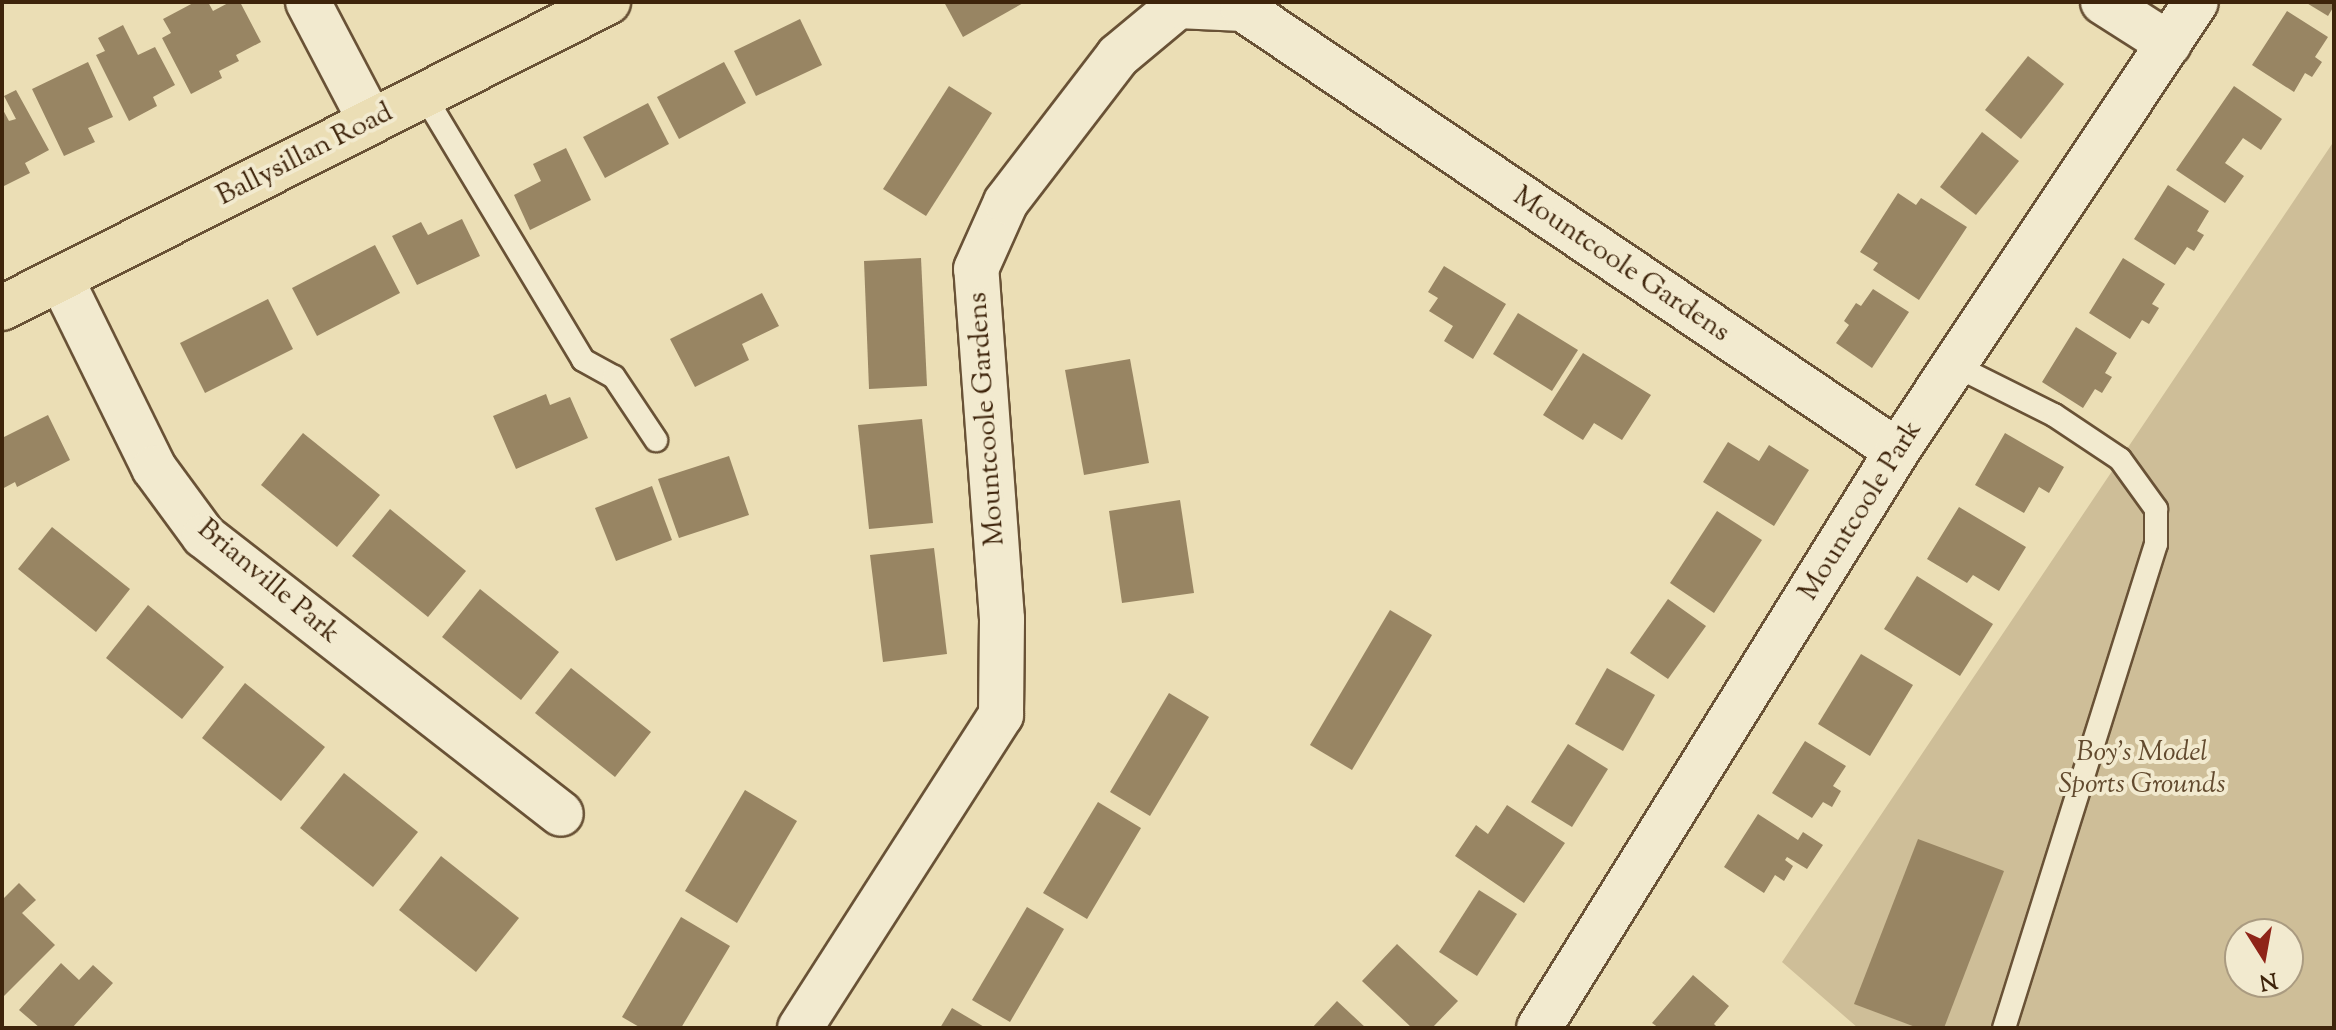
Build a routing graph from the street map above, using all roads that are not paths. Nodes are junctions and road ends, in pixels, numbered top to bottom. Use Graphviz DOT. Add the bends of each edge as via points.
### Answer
graph roads {
  1 [pos="308,2"];
  2 [pos="608,2"];
  3 [pos="2103,2"];
  4 [pos="2196,2"];
  5 [pos="2169,44"];
  6 [pos="424,95"];
  7 [pos="370,120"];
  8 [pos="61,279"];
  9 [pos="2,308"];
  10 [pos="1954,365"];
  11 [pos="656,440"];
  12 [pos="1897,451"];
  13 [pos="561,814"];
  14 [pos="800,1028"];
  15 [pos="1539,1028"];
  16 [pos="2004,1028"];
  1 -- 7 [label="street"];
  2 -- 6 [label="highway, Ballysillan Road"];
  3 -- 5 [label="street"];
  4 -- 5 [label="street, Mountcoole Park"];
  5 -- 10 [label="street, Mountcoole Park"];
  6 -- 7 [label="highway, Ballysillan Road"];
  6 -- 11 [label="lane" via="583,360 614,377"];
  7 -- 8 [label="highway, Ballysillan Road"];
  8 -- 9 [label="highway, Ballysillan Road"];
  8 -- 13 [label="street, Brianville Park" via="154,468 204,536"];
  10 -- 12 [label="street, Mountcoole Park"];
  10 -- 16 [label="lane" via="2054,415 2120,459 2156,509 2156,544"];
  12 -- 14 [label="street, Mountcoole Gardens" via="1243,9 1178,6 1118,56 1043,153 1006,202 976,269 1002,619 1001,715"];
  12 -- 15 [label="street, Mountcoole Park"];
}
